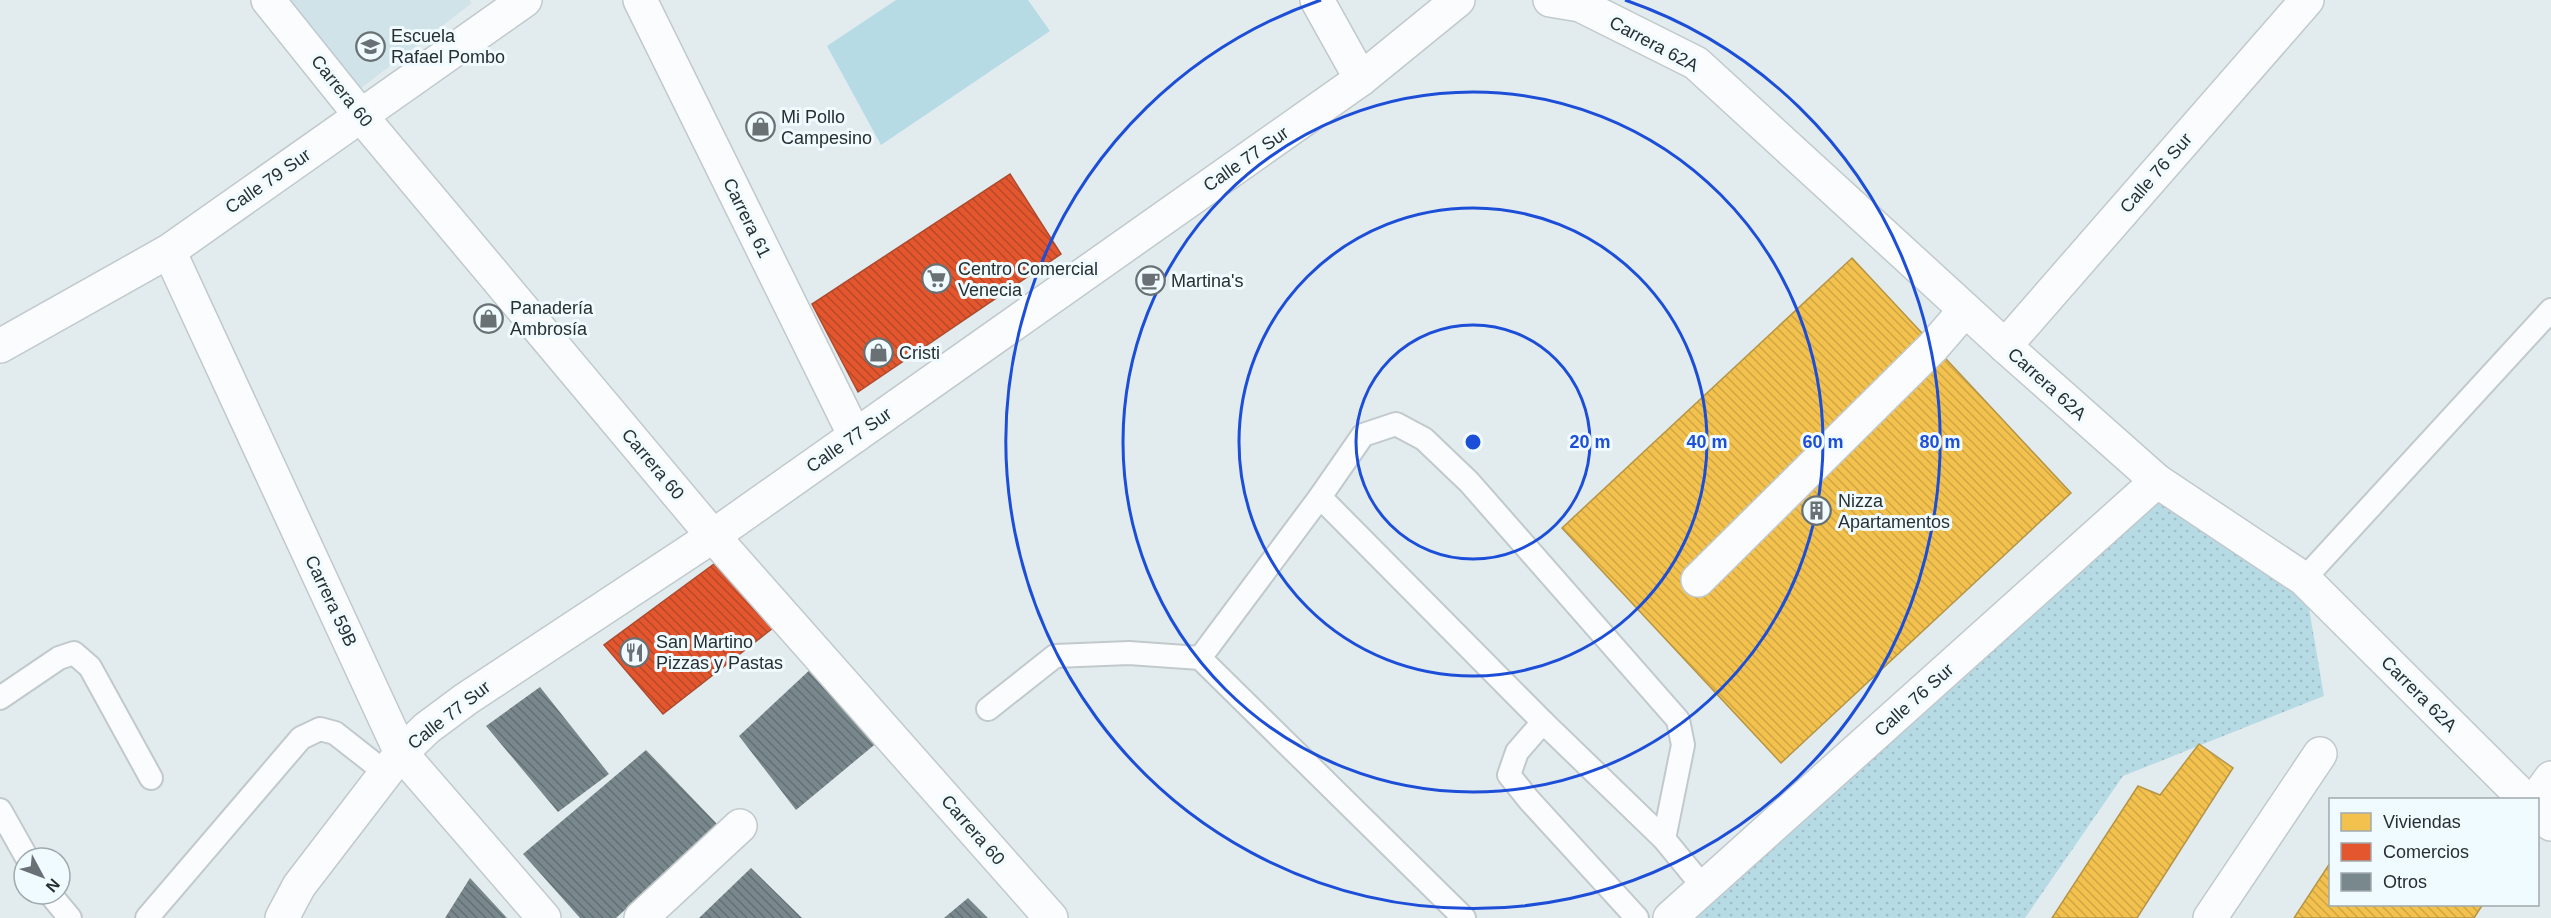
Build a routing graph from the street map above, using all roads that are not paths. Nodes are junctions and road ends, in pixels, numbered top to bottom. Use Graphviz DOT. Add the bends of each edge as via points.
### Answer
graph roads {
  1 [pos="268,0"];
  2 [pos="525,0"];
  3 [pos="640,0"];
  4 [pos="1317,0"];
  5 [pos="1458,0"];
  6 [pos="1550,0"];
  7 [pos="2307,0"];
  8 [pos="1361,79"];
  9 [pos="361,116"];
  10 [pos="169,251"];
  11 [pos="1965,310"];
  12 [pos="2551,310"];
  13 [pos="0,346"];
  14 [pos="2005,346"];
  15 [pos="855,436"];
  16 [pos="2157,481"];
  17 [pos="1320,496"];
  18 [pos="713,536"];
  19 [pos="2304,579"];
  20 [pos="1698,580"];
  21 [pos="1200,658"];
  22 [pos="0,698"];
  23 [pos="988,709"];
  24 [pos="1543,722"];
  25 [pos="2320,754"];
  26 [pos="394,763"];
  27 [pos="151,777"];
  28 [pos="2551,778"];
  29 [pos="2524,798"];
  30 [pos="2536,798"];
  31 [pos="0,810"];
  32 [pos="2539,812"];
  33 [pos="2551,824"];
  34 [pos="740,826"];
  35 [pos="1664,839"];
  36 [pos="20,846"];
  37 [pos="1705,889"];
  38 [pos="60,906"];
  39 [pos="70,918"];
  40 [pos="147,918"];
  41 [pos="282,918"];
  42 [pos="544,918"];
  43 [pos="641,918"];
  44 [pos="1051,918"];
  45 [pos="1464,918"];
  46 [pos="1637,918"];
  47 [pos="1670,918"];
  48 [pos="2211,918"];
  1 -- 9 [label="street, Carrera 60"];
  2 -- 9 [label="street, Calle 79 Sur"];
  3 -- 15 [label="street, Carrera 61"];
  4 -- 8 [label="street"];
  5 -- 8 [label="street, Calle 77 Sur"];
  6 -- 11 [label="street, Carrera 62A" via="1580,5 1696,63"];
  7 -- 14 [label="street, Calle 76 Sur"];
  8 -- 15 [label="street, Calle 77 Sur"];
  9 -- 10 [label="street, Calle 79 Sur"];
  9 -- 18 [label="street, Carrera 60"];
  10 -- 13 [label="street, Calle 79 Sur"];
  10 -- 26 [label="street, Carrera 59B"];
  11 -- 14 [label="street, Carrera 62A"];
  11 -- 20 [label="street" via="1933,347"];
  12 -- 19 [label="lane"];
  14 -- 16 [label="street, Carrera 62A"];
  15 -- 18 [label="street, Calle 77 Sur"];
  16 -- 19 [label="street, Carrera 62A"];
  16 -- 37 [label="street, Calle 76 Sur"];
  17 -- 21 [label="lane"];
  17 -- 24 [label="lane"];
  17 -- 35 [label="lane" via="1362,435 1396,424 1424,439 1469,482 1678,720 1683,745"];
  18 -- 26 [label="street, Calle 77 Sur" via="466,699 428,728"];
  18 -- 44 [label="street, Carrera 60"];
  19 -- 29 [label="street, Carrera 62A"];
  21 -- 23 [label="lane" via="1128,653 1055,656"];
  21 -- 45 [label="lane"];
  22 -- 27 [label="lane" via="59,658 74,653 90,667"];
  24 -- 35 [label="lane"];
  24 -- 46 [label="lane" via="1517,752 1509,775"];
  25 -- 48 [label="street"];
  26 -- 40 [label="lane" via="335,733 320,729 301,738"];
  26 -- 41 [label="street, Calle 77 Sur" via="299,886"];
  26 -- 42 [label="street, Carrera 59B"];
  28 -- 30 [label="street"];
  31 -- 36 [label="lane"];
  32 -- 33 [label="street"];
  34 -- 43 [label="street"];
  35 -- 37 [label="lane"];
  37 -- 47 [label="street, Calle 76 Sur"];
  38 -- 39 [label="lane"];
}
